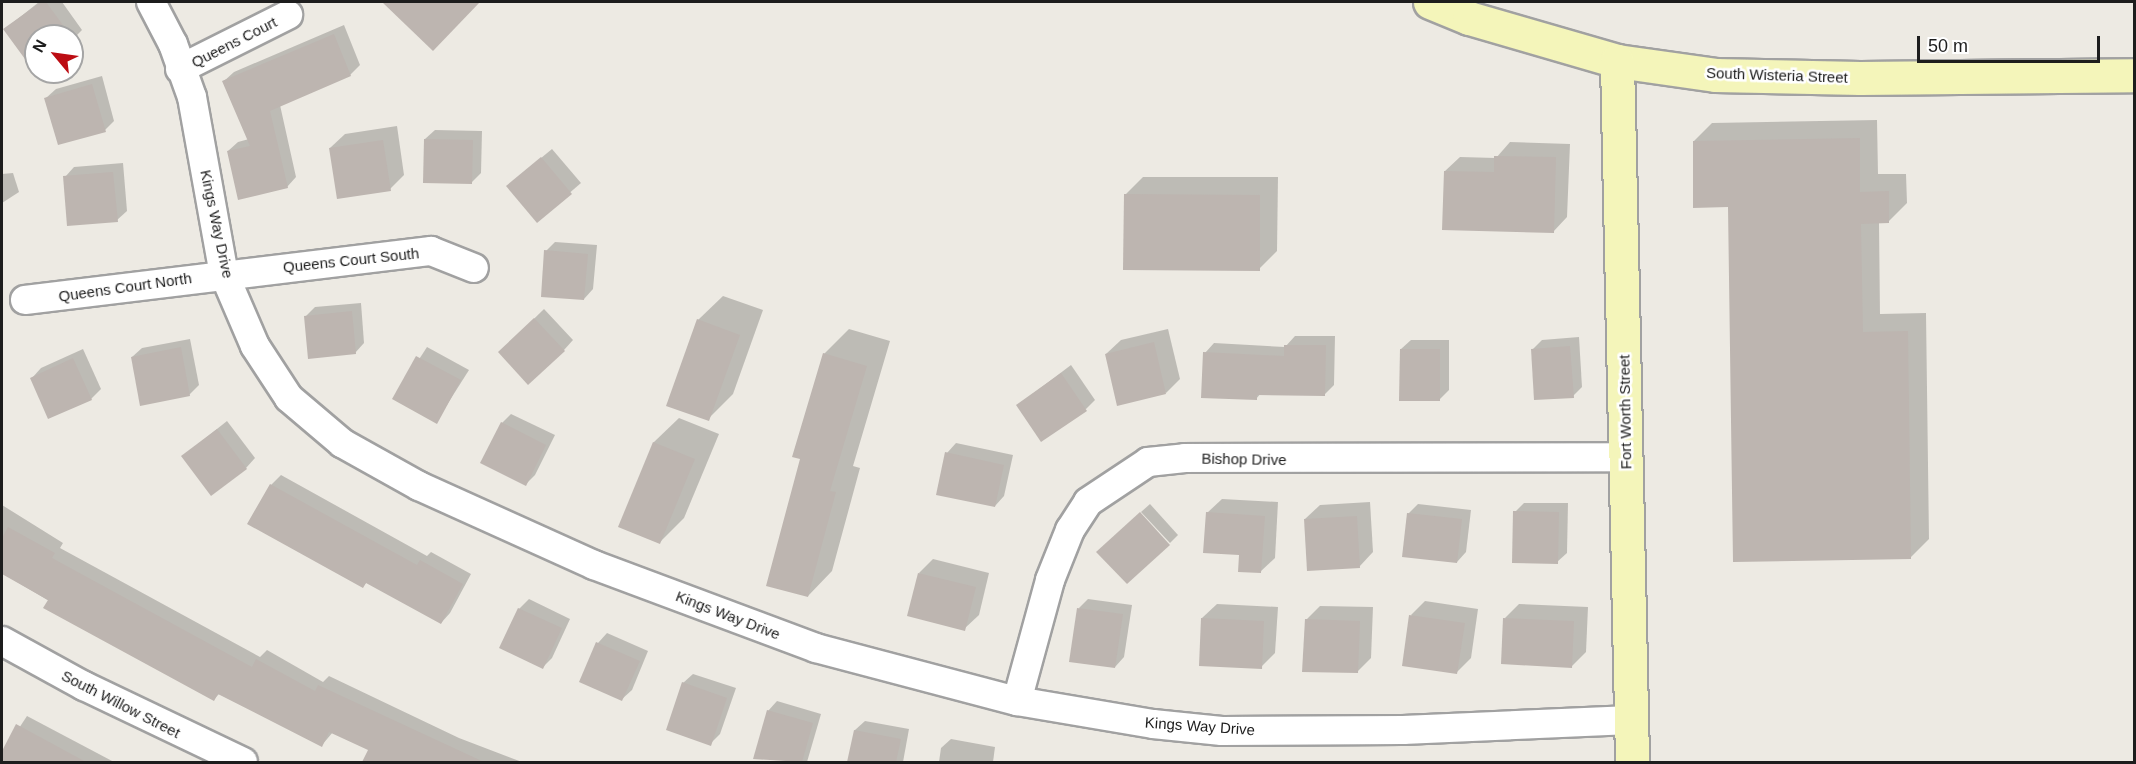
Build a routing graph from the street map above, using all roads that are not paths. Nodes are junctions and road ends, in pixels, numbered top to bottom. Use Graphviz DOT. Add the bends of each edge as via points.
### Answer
graph roads {
  1 [pos="151,2"];
  2 [pos="1430,2"];
  3 [pos="288,15"];
  4 [pos="1617,61"];
  5 [pos="180,69"];
  6 [pos="2134,75"];
  7 [pos="474,268"];
  8 [pos="224,274"];
  9 [pos="25,300"];
  10 [pos="1626,457"];
  11 [pos="2,641"];
  12 [pos="1017,701"];
  13 [pos="1631,720"];
  14 [pos="243,762"];
  15 [pos="1632,762"];
  1 -- 5 [label="street, Kings Way Drive" via="173,44"];
  2 -- 4 [label="street, South Wisteria Street" via="1469,18"];
  3 -- 5 [label="street, Queens Court"];
  4 -- 6 [label="street, South Wisteria Street" via="1726,75"];
  4 -- 10 [label="street, Fort Worth Street"];
  5 -- 8 [label="street, Kings Way Drive" via="192,97"];
  7 -- 8 [label="street, Queens Court South" via="431,251"];
  8 -- 9 [label="street, Queens Court North"];
  8 -- 12 [label="street, Kings Way Drive" via="255,346 290,398 342,443 410,480 594,565 816,648"];
  10 -- 12 [label="street, Bishop Drive" via="1185,458 1148,462 1088,502 1070,530 1050,580"];
  10 -- 13 [label="street, Fort Worth Street"];
  11 -- 14 [label="street, South Willow Street" via="84,686"];
  12 -- 13 [label="street, Kings Way Drive" via="1153,724 1222,731 1402,730"];
  13 -- 15 [label="street, Fort Worth Street"];
}
